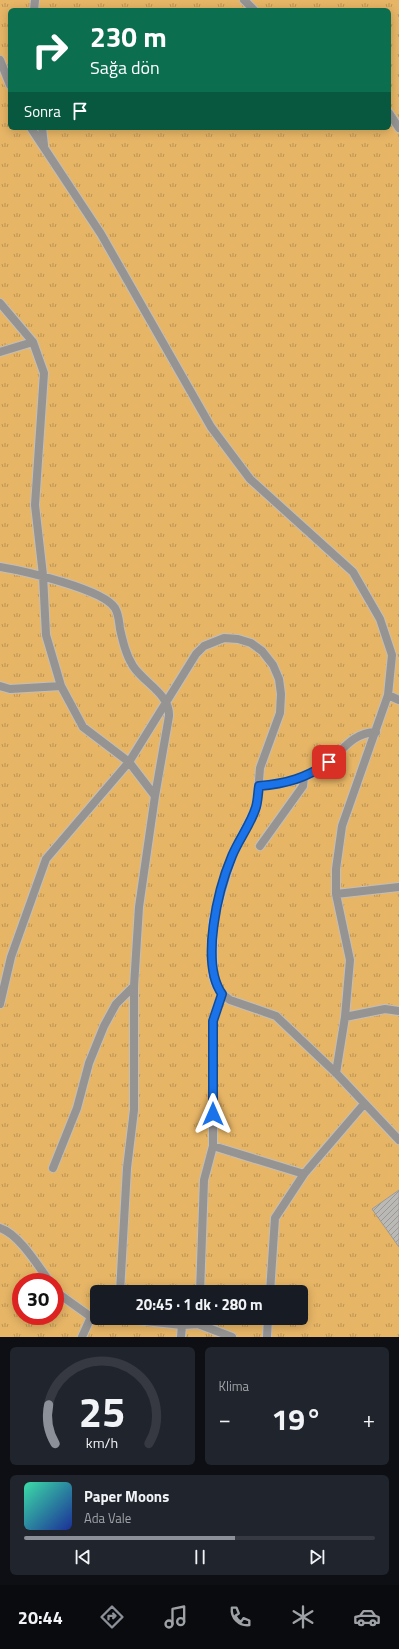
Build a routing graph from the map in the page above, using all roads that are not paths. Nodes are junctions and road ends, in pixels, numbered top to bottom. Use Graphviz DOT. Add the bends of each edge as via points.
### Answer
graph roads {
  1 [pos="244,0"];
  2 [pos="252,8"];
  3 [pos="0,60"];
  4 [pos="8,80"];
  5 [pos="391,116"];
  6 [pos="399,128"];
  7 [pos="32,130"];
  8 [pos="42,130"];
  9 [pos="44,150"];
  10 [pos="0,303"];
  11 [pos="33,342"];
  12 [pos="0,352"];
  13 [pos="0,567"];
  14 [pos="43,575"];
  15 [pos="0,686"];
  16 [pos="62,686"];
  17 [pos="388,695"];
  18 [pos="166,700"];
  19 [pos="399,700"];
  20 [pos="376,732"];
  21 [pos="129,762"];
  22 [pos="304,777"];
  23 [pos="259,786"];
  24 [pos="155,796"];
  25 [pos="260,846"];
  26 [pos="399,886"];
  27 [pos="336,894"];
  28 [pos="134,986"];
  29 [pos="222,994"];
  30 [pos="0,1004"];
  31 [pos="399,1012"];
  32 [pos="345,1017"];
  33 [pos="336,1073"];
  34 [pos="364,1104"];
  35 [pos="399,1140"];
  36 [pos="213,1146"];
  37 [pos="54,1168"];
  38 [pos="304,1174"];
  39 [pos="0,1228"];
  40 [pos="43,1273"];
  41 [pos="120,1285"];
  42 [pos="200,1285"];
  43 [pos="270,1285"];
  44 [pos="64,1297"];
  45 [pos="90,1314"];
  46 [pos="90,1324"];
  47 [pos="182,1325"];
  48 [pos="206,1325"];
  49 [pos="268,1325"];
  50 [pos="82,1337"];
  51 [pos="181,1337"];
  52 [pos="232,1337"];
  53 [pos="267,1337"];
  1 -- 2 [label="street"];
  3 -- 4 [label="street"];
  5 -- 6 [label="street"];
  7 -- 9 [label="street"];
  8 -- 9 [label="street"];
  9 -- 17 [label="street" via="101,234 211,427 250,479 353,572 380,619 392,655"];
  10 -- 11 [label="street"];
  11 -- 12 [label="street"];
  11 -- 14 [label="street" via="44,373 35,504"];
  13 -- 14 [label="street"];
  14 -- 16 [label="street" via="46,635"];
  14 -- 18 [label="street" via="109,601 119,617 124,647 133,666"];
  15 -- 16 [label="street" via="10,689"];
  16 -- 21 [label="street" via="83,726"];
  17 -- 19 [label="street"];
  17 -- 20 [label="street"];
  18 -- 21 [label="street"];
  18 -- 23 [label="street" via="196,654 213,641 224,638 238,639 251,643 262,651 273,665 279,679 281,694 280,713 260,768"];
  18 -- 24 [label="street" via="169,716"];
  20 -- 22 [label="street" via="357,736 329,762"];
  20 -- 27 [label="street" via="342,826 336,869"];
  21 -- 24 [label="street"];
  21 -- 30 [label="street" via="46,859 11,957"];
  22 -- 23 [label="street"];
  22 -- 25 [label="street" via="303,786"];
  23 -- 29 [label="street" via="257,806 232,856 213,921 213,976"];
  24 -- 28 [label="street" via="139,907"];
  26 -- 27 [label="street"];
  27 -- 32 [label="street" via="350,960"];
  28 -- 37 [label="street" via="116,1004 104,1026"];
  28 -- 41 [label="street" via="134,1110 127,1168"];
  29 -- 33 [label="street" via="230,1000 276,1016"];
  29 -- 36 [label="street" via="213,1021"];
  31 -- 32 [label="street" via="385,1009"];
  32 -- 33 [label="street"];
  33 -- 34 [label="street"];
  34 -- 35 [label="street"];
  34 -- 38 [label="street"];
  36 -- 38 [label="street"];
  36 -- 42 [label="street" via="204,1180"];
  38 -- 43 [label="street" via="275,1218"];
  39 -- 40 [label="street" via="7,1230 19,1241"];
  44 -- 45 [label="street"];
  46 -- 50 [label="street"];
  47 -- 51 [label="street"];
  48 -- 52 [label="street"];
  49 -- 53 [label="street"];
}
